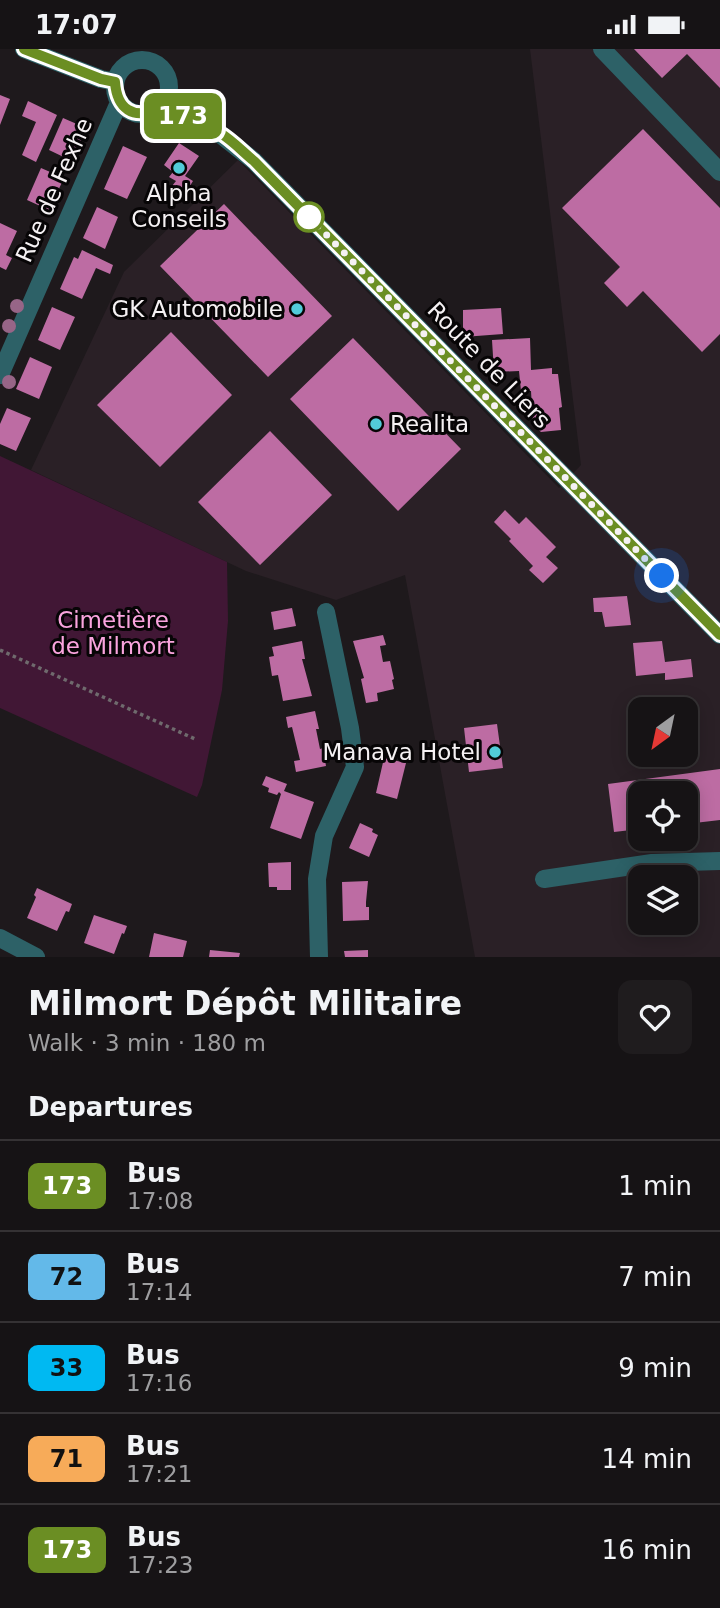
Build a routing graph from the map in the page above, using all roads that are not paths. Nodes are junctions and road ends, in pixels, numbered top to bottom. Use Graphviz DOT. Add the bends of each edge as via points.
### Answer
graph roads {
  1 [pos="24,49"];
  2 [pos="602,49"];
  3 [pos="139,55"];
  4 [pos="115,82"];
  5 [pos="169,93"];
  6 [pos="123,106"];
  7 [pos="158,109"];
  8 [pos="220,133"];
  9 [pos="720,172"];
  10 [pos="0,375"];
  11 [pos="326,612"];
  12 [pos="720,635"];
  13 [pos="720,862"];
  14 [pos="544,879"];
  15 [pos="0,937"];
  16 [pos="36,957"];
  17 [pos="319,957"];
  1 -- 4 [label="street"];
  2 -- 9 [label="street"];
  3 -- 4 [label="street, Route de Liers"];
  3 -- 5 [label="street, Route de Liers" via="158,66 167,78"];
  4 -- 6 [label="street"];
  5 -- 7 [label="street"];
  5 -- 8 [label="street, Route de Liers"];
  6 -- 7 [label="street, Route de Liers" via="134,113"];
  6 -- 10 [label="street, Rue de Fexhe" via="117,107"];
  7 -- 8 [label="street, Route de Liers"];
  8 -- 12 [label="street, Route de Liers" via="254,161"];
  11 -- 17 [label="street" via="355,767 324,837 317,879"];
  13 -- 14 [label="street" via="652,863"];
  15 -- 16 [label="street"];
}
